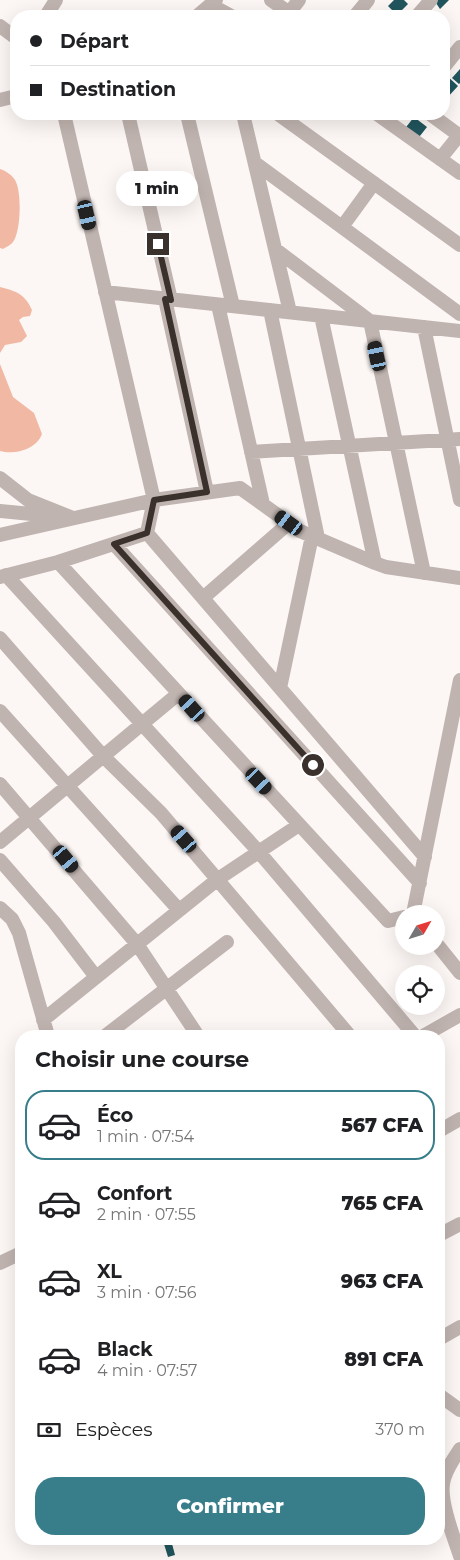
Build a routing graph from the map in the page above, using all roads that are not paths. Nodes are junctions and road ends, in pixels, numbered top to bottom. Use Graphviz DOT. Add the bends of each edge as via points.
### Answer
graph roads {
  1 [pos="271,0"];
  2 [pos="368,0"];
  3 [pos="431,0"];
  4 [pos="285,10"];
  5 [pos="360,10"];
  6 [pos="422,10"];
  7 [pos="460,47"];
  8 [pos="450,60"];
  9 [pos="67,120"];
  10 [pos="129,120"];
  11 [pos="188,120"];
  12 [pos="244,120"];
  13 [pos="286,120"];
  14 [pos="385,120"];
  15 [pos="439,120"];
  16 [pos="460,135"];
  17 [pos="440,159"];
  18 [pos="255,163"];
  19 [pos="460,173"];
  20 [pos="374,183"];
  21 [pos="342,227"];
  22 [pos="460,245"];
  23 [pos="275,249"];
  24 [pos="106,292"];
  25 [pos="168,299"];
  26 [pos="218,305"];
  27 [pos="233,306"];
  28 [pos="270,310"];
  29 [pos="290,312"];
  30 [pos="460,314"];
  31 [pos="321,316"];
  32 [pos="370,321"];
  33 [pos="424,327"];
  34 [pos="460,331"];
  35 [pos="454,440"];
  36 [pos="396,443"];
  37 [pos="349,446"];
  38 [pos="299,449"];
  39 [pos="251,452"];
  40 [pos="0,478"];
  41 [pos="0,491"];
  42 [pos="207,492"];
  43 [pos="28,500"];
  44 [pos="154,500"];
  45 [pos="460,500"];
  46 [pos="263,504"];
  47 [pos="0,511"];
  48 [pos="72,518"];
  49 [pos="289,523"];
  50 [pos="147,533"];
  51 [pos="0,535"];
  52 [pos="315,537"];
  53 [pos="114,544"];
  54 [pos="58,562"];
  55 [pos="375,563"];
  56 [pos="424,573"];
  57 [pos="3,576"];
  58 [pos="460,578"];
  59 [pos="203,598"];
  60 [pos="0,638"];
  61 [pos="460,680"];
  62 [pos="280,688"];
  63 [pos="178,694"];
  64 [pos="0,711"];
  65 [pos="141,724"];
  66 [pos="454,739"];
  67 [pos="103,756"];
  68 [pos="0,784"];
  69 [pos="67,786"];
  70 [pos="30,817"];
  71 [pos="299,825"];
  72 [pos="0,842"];
  73 [pos="259,852"];
  74 [pos="425,856"];
  75 [pos="0,860"];
  76 [pos="218,879"];
  77 [pos="420,883"];
  78 [pos="416,905"];
  79 [pos="0,908"];
  80 [pos="179,910"];
  81 [pos="395,919"];
  82 [pos="227,942"];
  83 [pos="137,944"];
  84 [pos="445,954"];
  85 [pos="460,973"];
  86 [pos="96,977"];
  87 [pos="166,988"];
  88 [pos="460,1015"];
  89 [pos="43,1020"];
  90 [pos="46,1030"];
  91 [pos="113,1030"];
  92 [pos="192,1030"];
  93 [pos="345,1030"];
  94 [pos="410,1030"];
  95 [pos="434,1030"];
  96 [pos="460,1119"];
  97 [pos="445,1128"];
  98 [pos="460,1224"];
  99 [pos="445,1232"];
  100 [pos="15,1256"];
  101 [pos="0,1263"];
  102 [pos="460,1327"];
  103 [pos="445,1336"];
  104 [pos="445,1399"];
  105 [pos="460,1410"];
  106 [pos="460,1450"];
  107 [pos="445,1477"];
  108 [pos="445,1502"];
  109 [pos="460,1556"];
  1 -- 4 [label="street"];
  2 -- 5 [label="street"];
  3 -- 6 [label="street"];
  7 -- 8 [label="street"];
  9 -- 24 [label="street"];
  10 -- 25 [label="street"];
  11 -- 27 [label="street"];
  12 -- 18 [label="street"];
  13 -- 20 [label="street"];
  14 -- 17 [label="street"];
  15 -- 16 [label="street"];
  16 -- 17 [label="street"];
  17 -- 19 [label="street"];
  18 -- 21 [label="street"];
  18 -- 23 [label="street"];
  20 -- 21 [label="street"];
  20 -- 22 [label="street"];
  21 -- 30 [label="street"];
  23 -- 29 [label="street"];
  23 -- 32 [label="street"];
  24 -- 25 [label="street"];
  24 -- 44 [label="street"];
  25 -- 26 [label="street"];
  25 -- 42 [label="street"];
  26 -- 27 [label="street"];
  26 -- 39 [label="street"];
  27 -- 28 [label="street"];
  28 -- 29 [label="street"];
  28 -- 38 [label="street"];
  29 -- 31 [label="street"];
  31 -- 32 [label="street"];
  31 -- 37 [label="street"];
  32 -- 33 [label="street"];
  32 -- 36 [label="street"];
  33 -- 34 [label="street"];
  33 -- 35 [label="street"];
  35 -- 36 [label="street"];
  35 -- 45 [label="street"];
  36 -- 37 [label="street"];
  36 -- 56 [label="street"];
  37 -- 38 [label="street"];
  37 -- 55 [label="street"];
  38 -- 39 [label="street"];
  38 -- 52 [label="street"];
  39 -- 46 [label="street"];
  40 -- 43 [label="street"];
  41 -- 43 [label="street"];
  42 -- 44 [label="street"];
  42 -- 46 [label="street" via="240,488"];
  43 -- 48 [label="street"];
  44 -- 48 [label="street"];
  44 -- 50 [label="street"];
  46 -- 49 [label="street"];
  47 -- 48 [label="street"];
  48 -- 51 [label="street"];
  49 -- 52 [label="street"];
  49 -- 59 [label="street"];
  50 -- 53 [label="street"];
  50 -- 59 [label="street"];
  52 -- 55 [label="street"];
  52 -- 62 [label="street"];
  53 -- 54 [label="street"];
  53 -- 77 [label="street"];
  54 -- 57 [label="street"];
  54 -- 63 [label="street"];
  55 -- 56 [label="street"];
  56 -- 58 [label="street"];
  57 -- 65 [label="street"];
  59 -- 62 [label="street"];
  60 -- 67 [label="street"];
  61 -- 66 [label="street"];
  62 -- 74 [label="street"];
  63 -- 65 [label="street"];
  63 -- 71 [label="street"];
  64 -- 69 [label="street"];
  65 -- 67 [label="street"];
  65 -- 73 [label="street"];
  66 -- 74 [label="street"];
  67 -- 69 [label="street"];
  67 -- 76 [label="street" via="161,813"];
  68 -- 70 [label="street"];
  69 -- 70 [label="street"];
  69 -- 80 [label="street"];
  70 -- 72 [label="street"];
  70 -- 83 [label="street"];
  71 -- 73 [label="street"];
  71 -- 81 [label="street" via="388,921"];
  73 -- 76 [label="street"];
  73 -- 94 [label="street"];
  74 -- 77 [label="street"];
  75 -- 86 [label="street"];
  76 -- 80 [label="street"];
  76 -- 93 [label="street"];
  77 -- 78 [label="street"];
  79 -- 89 [label="street" via="12,919 19,932"];
  80 -- 83 [label="street"];
  82 -- 87 [label="street"];
  83 -- 86 [label="street"];
  83 -- 87 [label="street"];
  84 -- 85 [label="street"];
  86 -- 89 [label="street"];
  87 -- 91 [label="street"];
  87 -- 92 [label="street"];
  88 -- 95 [label="street"];
  89 -- 90 [label="street"];
  96 -- 97 [label="street"];
  98 -- 99 [label="street"];
  100 -- 101 [label="street"];
  102 -- 103 [label="street"];
  104 -- 105 [label="street"];
  106 -- 107 [label="street"];
  108 -- 109 [label="street"];
}
